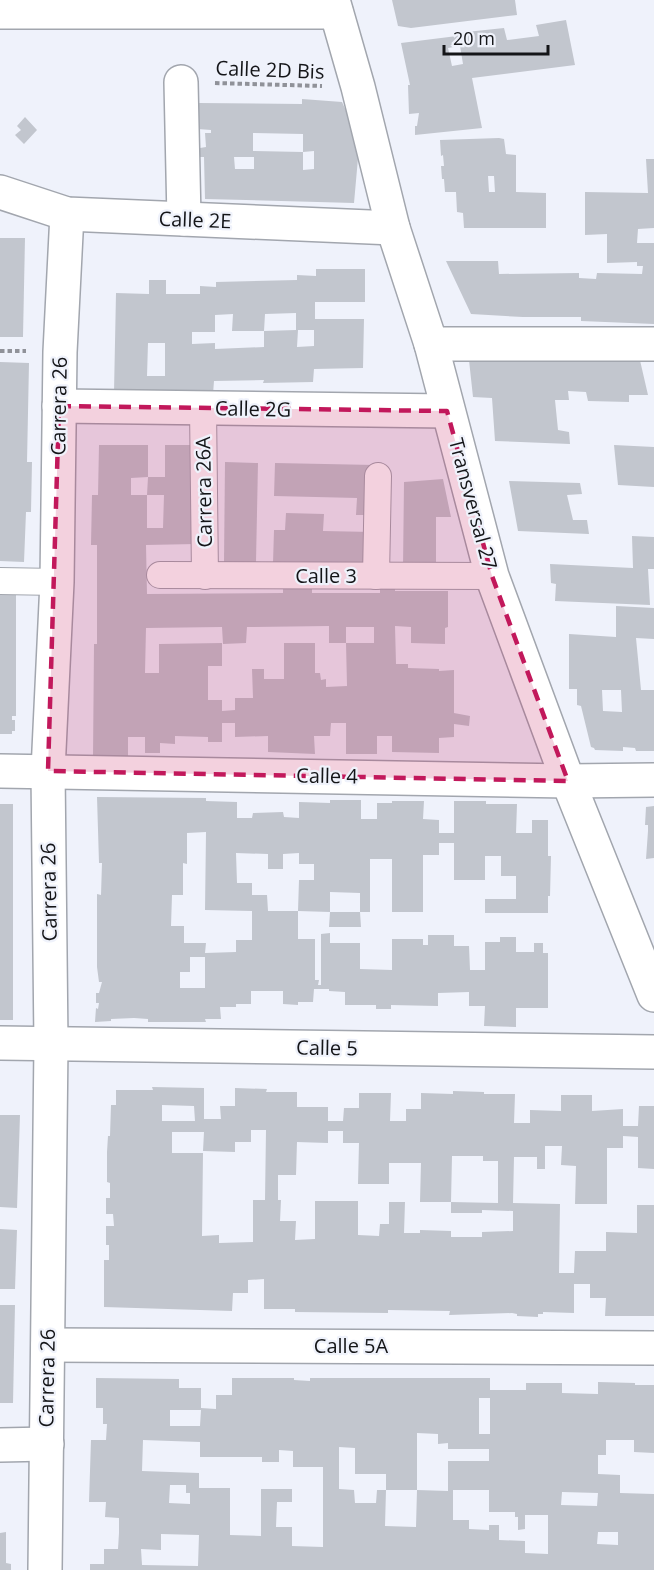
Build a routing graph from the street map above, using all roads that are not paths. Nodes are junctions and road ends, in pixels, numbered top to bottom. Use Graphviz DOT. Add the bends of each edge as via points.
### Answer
graph roads {
  1 [pos="334,6"];
  2 [pos="0,12"];
  3 [pos="181,82"];
  4 [pos="0,192"];
  5 [pos="67,214"];
  6 [pos="184,219"];
  7 [pos="393,228"];
  8 [pos="431,344"];
  9 [pos="654,344"];
  10 [pos="59,405"];
  11 [pos="202,408"];
  12 [pos="447,411"];
  13 [pos="378,476"];
  14 [pos="160,575"];
  15 [pos="205,576"];
  16 [pos="376,576"];
  17 [pos="492,576"];
  18 [pos="0,581"];
  19 [pos="57,582"];
  20 [pos="0,771"];
  21 [pos="48,771"];
  22 [pos="654,780"];
  23 [pos="568,781"];
  24 [pos="654,995"];
  25 [pos="0,1043"];
  26 [pos="51,1044"];
  27 [pos="654,1052"];
  28 [pos="48,1345"];
  29 [pos="654,1348"];
  30 [pos="46,1444"];
  31 [pos="0,1445"];
  32 [pos="45,1570"];
  1 -- 2 [label="street"];
  1 -- 7 [label="street, Transversal 27"];
  3 -- 6 [label="street"];
  4 -- 5 [label="street, Calle 2E"];
  5 -- 6 [label="street, Calle 2E"];
  5 -- 10 [label="street, Carrera 26"];
  6 -- 7 [label="street, Calle 2E"];
  7 -- 8 [label="street, Transversal 27"];
  8 -- 9 [label="street"];
  8 -- 12 [label="street, Transversal 27"];
  10 -- 11 [label="street, Calle 2G"];
  10 -- 19 [label="street, Carrera 26"];
  11 -- 12 [label="street, Calle 2G"];
  11 -- 15 [label="street, Carrera 26A"];
  12 -- 17 [label="street, Transversal 27"];
  13 -- 16 [label="street"];
  14 -- 15 [label="street, Calle 3"];
  15 -- 16 [label="street, Calle 3"];
  16 -- 17 [label="street, Calle 3"];
  17 -- 23 [label="street, Transversal 27"];
  18 -- 19 [label="street"];
  19 -- 21 [label="street, Carrera 26"];
  20 -- 21 [label="street, Calle 4"];
  21 -- 23 [label="street, Calle 4"];
  21 -- 26 [label="street, Carrera 26"];
  22 -- 23 [label="street, Calle 4"];
  23 -- 24 [label="street, Transversal 27"];
  25 -- 26 [label="street, Calle 5"];
  26 -- 27 [label="street, Calle 5"];
  26 -- 28 [label="street, Carrera 26"];
  28 -- 29 [label="street, Calle 5A"];
  28 -- 30 [label="street, Carrera 26"];
  30 -- 31 [label="street"];
  30 -- 32 [label="street, Carrera 26"];
}
